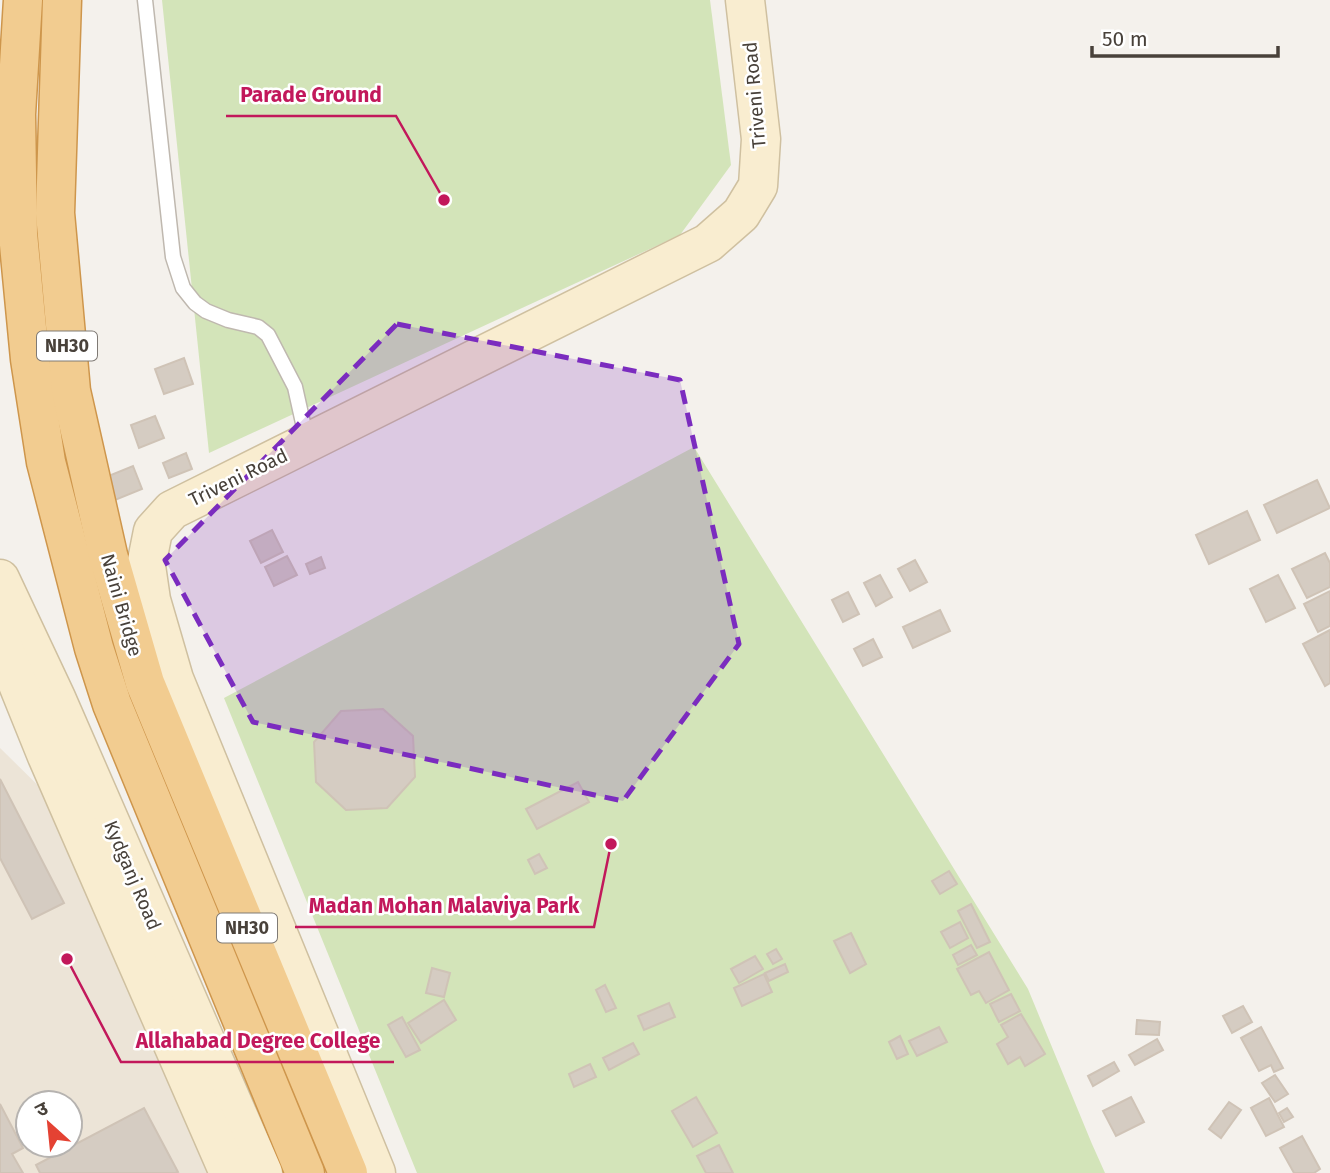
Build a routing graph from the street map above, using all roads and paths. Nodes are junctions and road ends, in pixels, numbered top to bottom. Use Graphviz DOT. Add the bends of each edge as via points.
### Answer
graph roads {
  1 [pos="23,0"];
  2 [pos="62,0"];
  3 [pos="145,0"];
  4 [pos="745,0"];
  5 [pos="308,443"];
  6 [pos="0,579"];
  7 [pos="0,640"];
  8 [pos="229,1173"];
  9 [pos="263,1173"];
  10 [pos="305,1173"];
  11 [pos="348,1173"];
  12 [pos="376,1173"];
  1 -- 10 [label="highway, Naini Bridge / NH30" via="16,114 18,234 46,462 112,704"];
  2 -- 11 [label="highway, Naini Bridge / NH30" via="55,213 72,391 108,555 145,683"];
  3 -- 5 [label="lane" via="173,257 183,288 206,311 258,327 268,335 295,387"];
  4 -- 5 [label="main road, Triveni Road" via="761,139 758,186 741,214 708,243"];
  5 -- 12 [label="main road, Triveni Road" via="172,510 153,531 146,566 174,679"];
  6 -- 9 [label="main road, Kydganj Road"];
  7 -- 8 [label="main road, Kydganj Road"];
}
